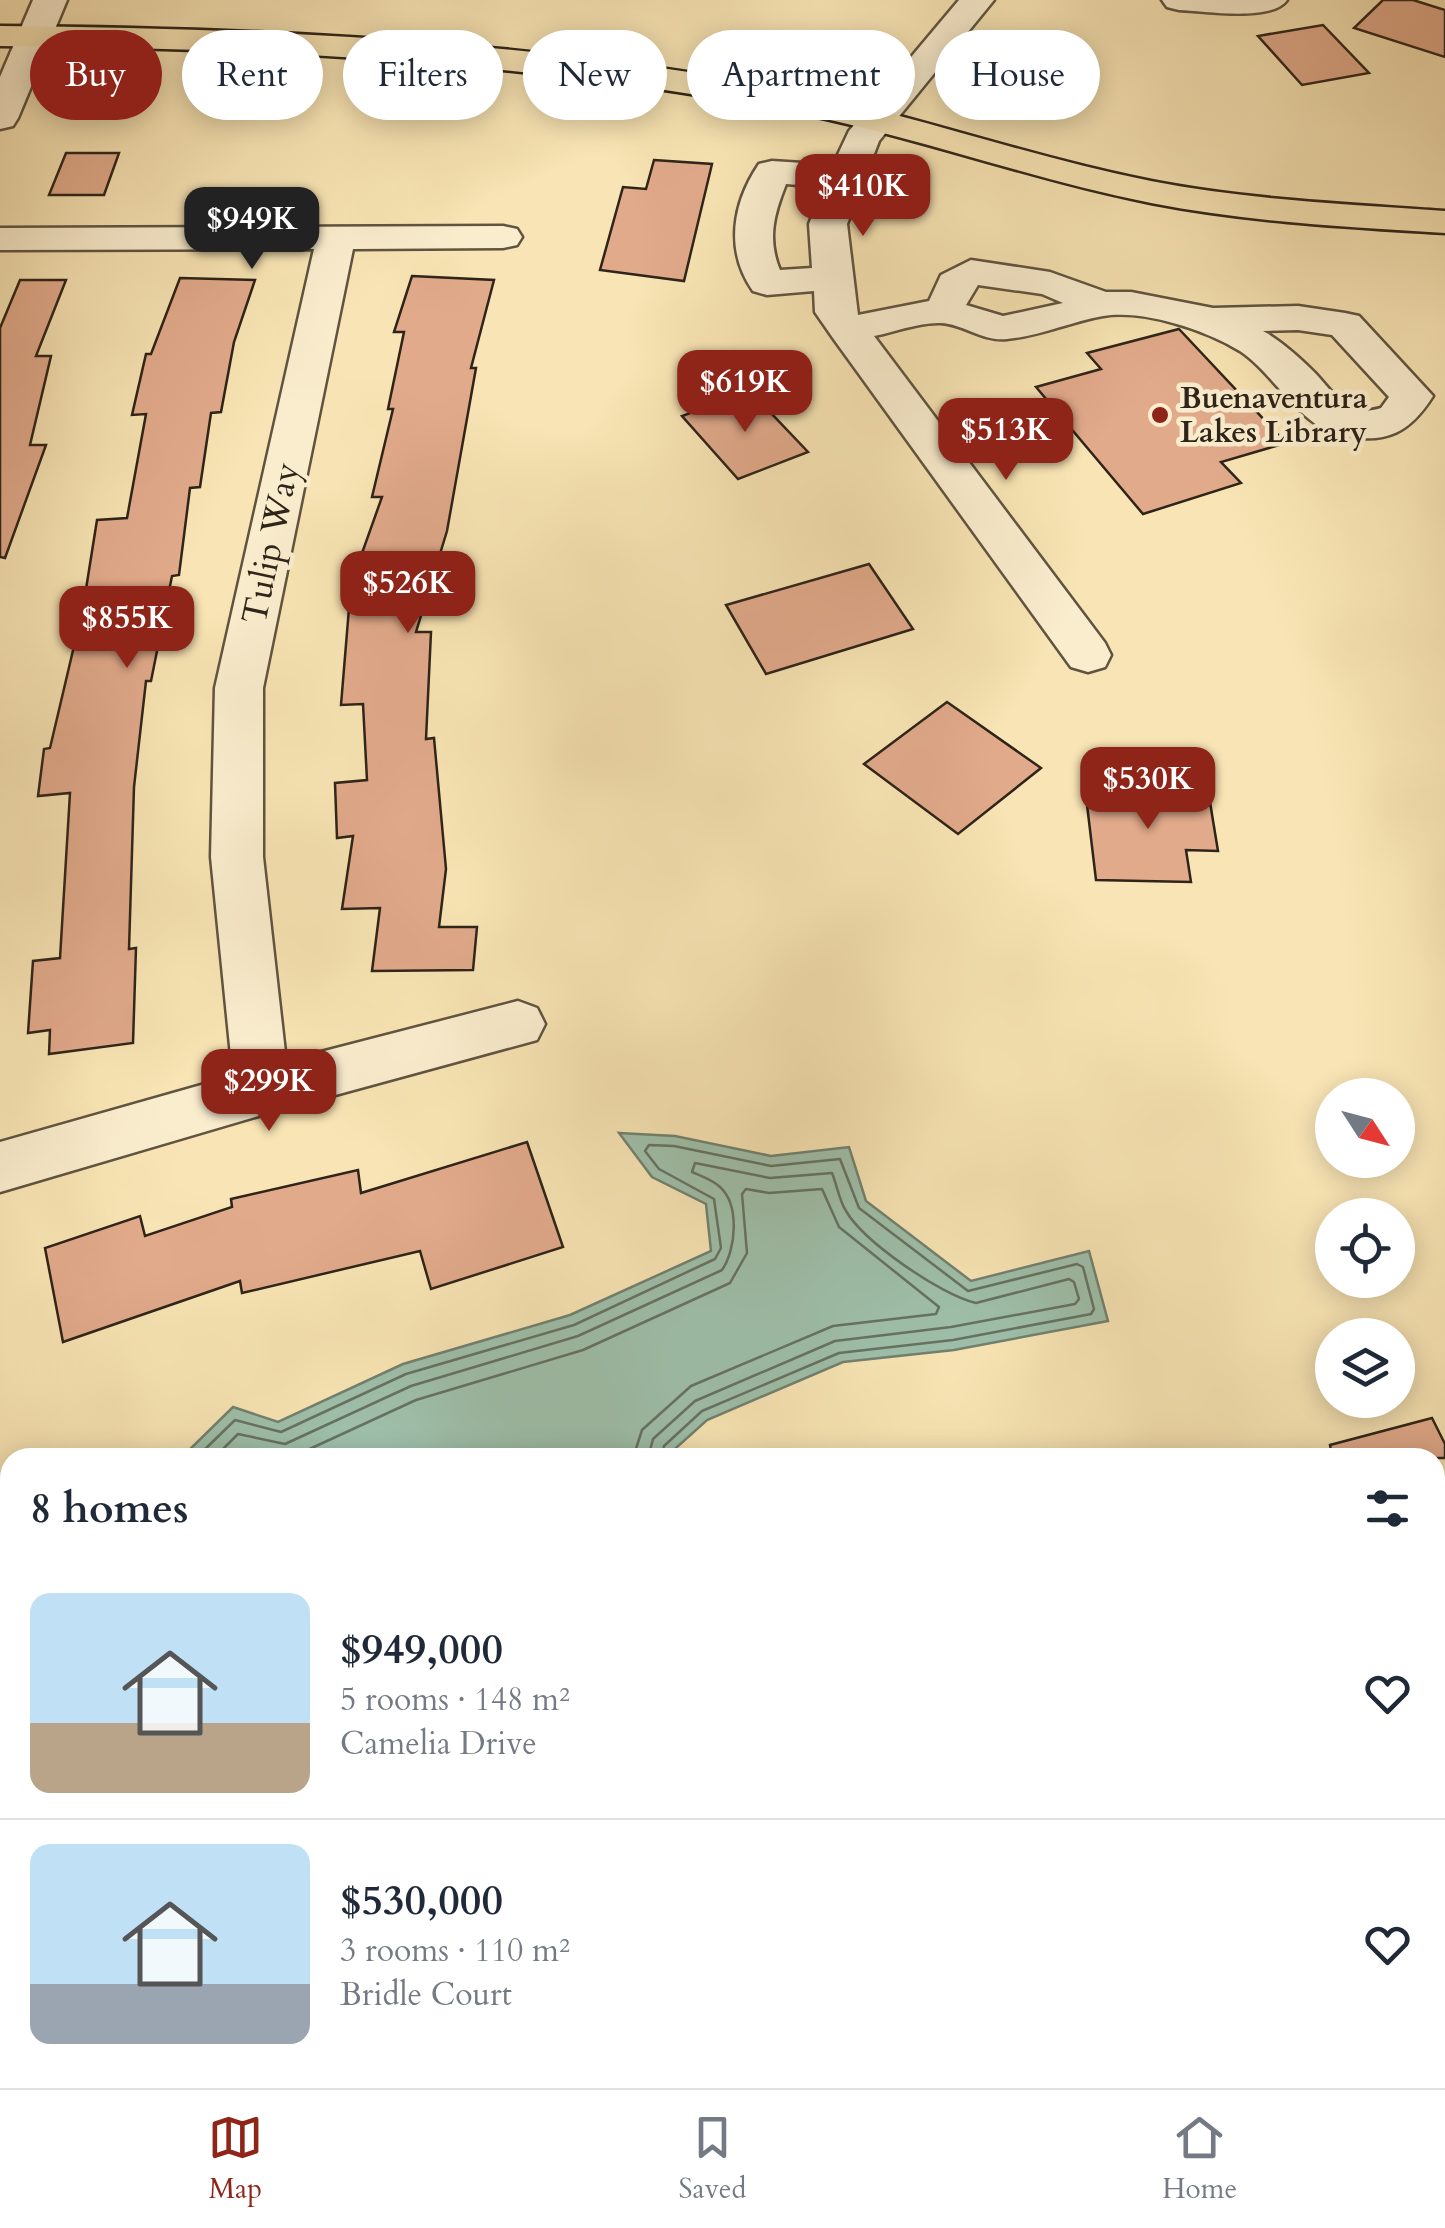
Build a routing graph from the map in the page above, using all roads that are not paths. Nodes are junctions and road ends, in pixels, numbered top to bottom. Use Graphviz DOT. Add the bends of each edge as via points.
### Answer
graph roads {
  1 [pos="977,0"];
  2 [pos="1179,0"];
  3 [pos="1270,0"];
  4 [pos="0,10"];
  5 [pos="33,21"];
  6 [pos="915,74"];
  7 [pos="687,84"];
  8 [pos="915,114"];
  9 [pos="0,118"];
  10 [pos="915,118"];
  11 [pos="877,120"];
  12 [pos="1184,164"];
  13 [pos="1243,172"];
  14 [pos="846,177"];
  15 [pos="1299,178"];
  16 [pos="1354,182"];
  17 [pos="1445,190"];
  18 [pos="1445,222"];
  19 [pos="503,236"];
  20 [pos="336,238"];
  21 [pos="0,239"];
  22 [pos="832,278"];
  23 [pos="1213,320"];
  24 [pos="847,329"];
  25 [pos="1088,655"];
  26 [pos="518,1024"];
  27 [pos="262,1091"];
  28 [pos="0,1167"];
  1 -- 6 [label="street"];
  2 -- 3 [label="street"];
  4 -- 5 [label="main road"];
  5 -- 7 [label="main road" via="570,66"];
  5 -- 9 [label="street"];
  8 -- 12 [label="main road"];
  10 -- 18 [label="main road" via="1154,192"];
  11 -- 14 [label="street"];
  13 -- 15 [label="main road"];
  14 -- 22 [label="street" via="828,224"];
  14 -- 22 [label="street" via="772,172 750,228 756,266 767,283"];
  16 -- 17 [label="main road"];
  19 -- 20 [label="street"];
  20 -- 21 [label="street"];
  20 -- 27 [label="street, Tulip Way" via="239,688 238,857"];
  22 -- 24 [label="street" via="835,312"];
  23 -- 24 [label="street" via="1101,304 1002,328 942,311"];
  24 -- 25 [label="street"];
  26 -- 27 [label="street"];
  27 -- 28 [label="street"];
}
